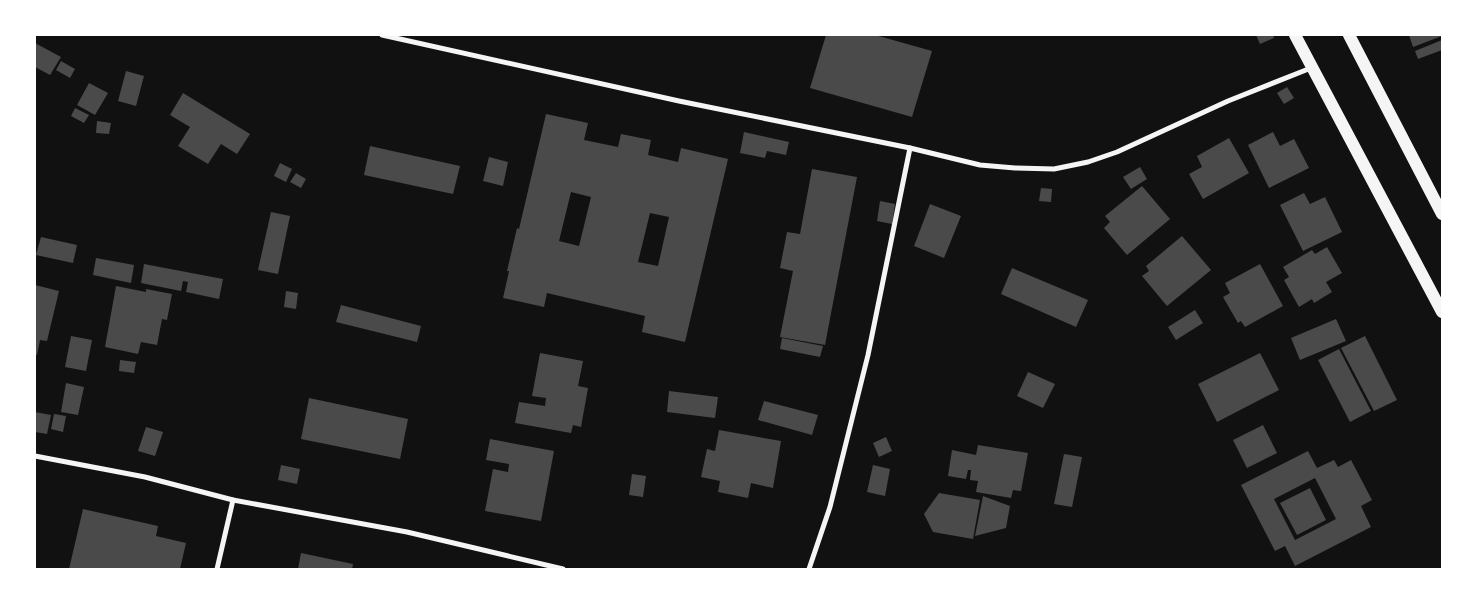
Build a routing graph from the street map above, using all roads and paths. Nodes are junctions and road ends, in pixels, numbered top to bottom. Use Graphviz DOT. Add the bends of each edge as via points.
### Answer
graph roads {
  1 [pos="382,35"];
  2 [pos="1295,35"];
  3 [pos="1348,35"];
  4 [pos="1311,68"];
  5 [pos="910,148"];
  6 [pos="1442,214"];
  7 [pos="1442,312"];
  8 [pos="35,456"];
  9 [pos="233,500"];
  10 [pos="217,569"];
  11 [pos="563,569"];
  12 [pos="809,569"];
  1 -- 5 [label="street" via="669,99"];
  2 -- 4 [label="main road"];
  3 -- 6 [label="main road"];
  4 -- 5 [label="street" via="1228,101 1117,152 1054,169 980,165"];
  4 -- 7 [label="main road"];
  5 -- 12 [label="street" via="868,355 830,507"];
  8 -- 9 [label="street" via="145,477"];
  9 -- 10 [label="street"];
  9 -- 11 [label="street" via="407,532"];
}
